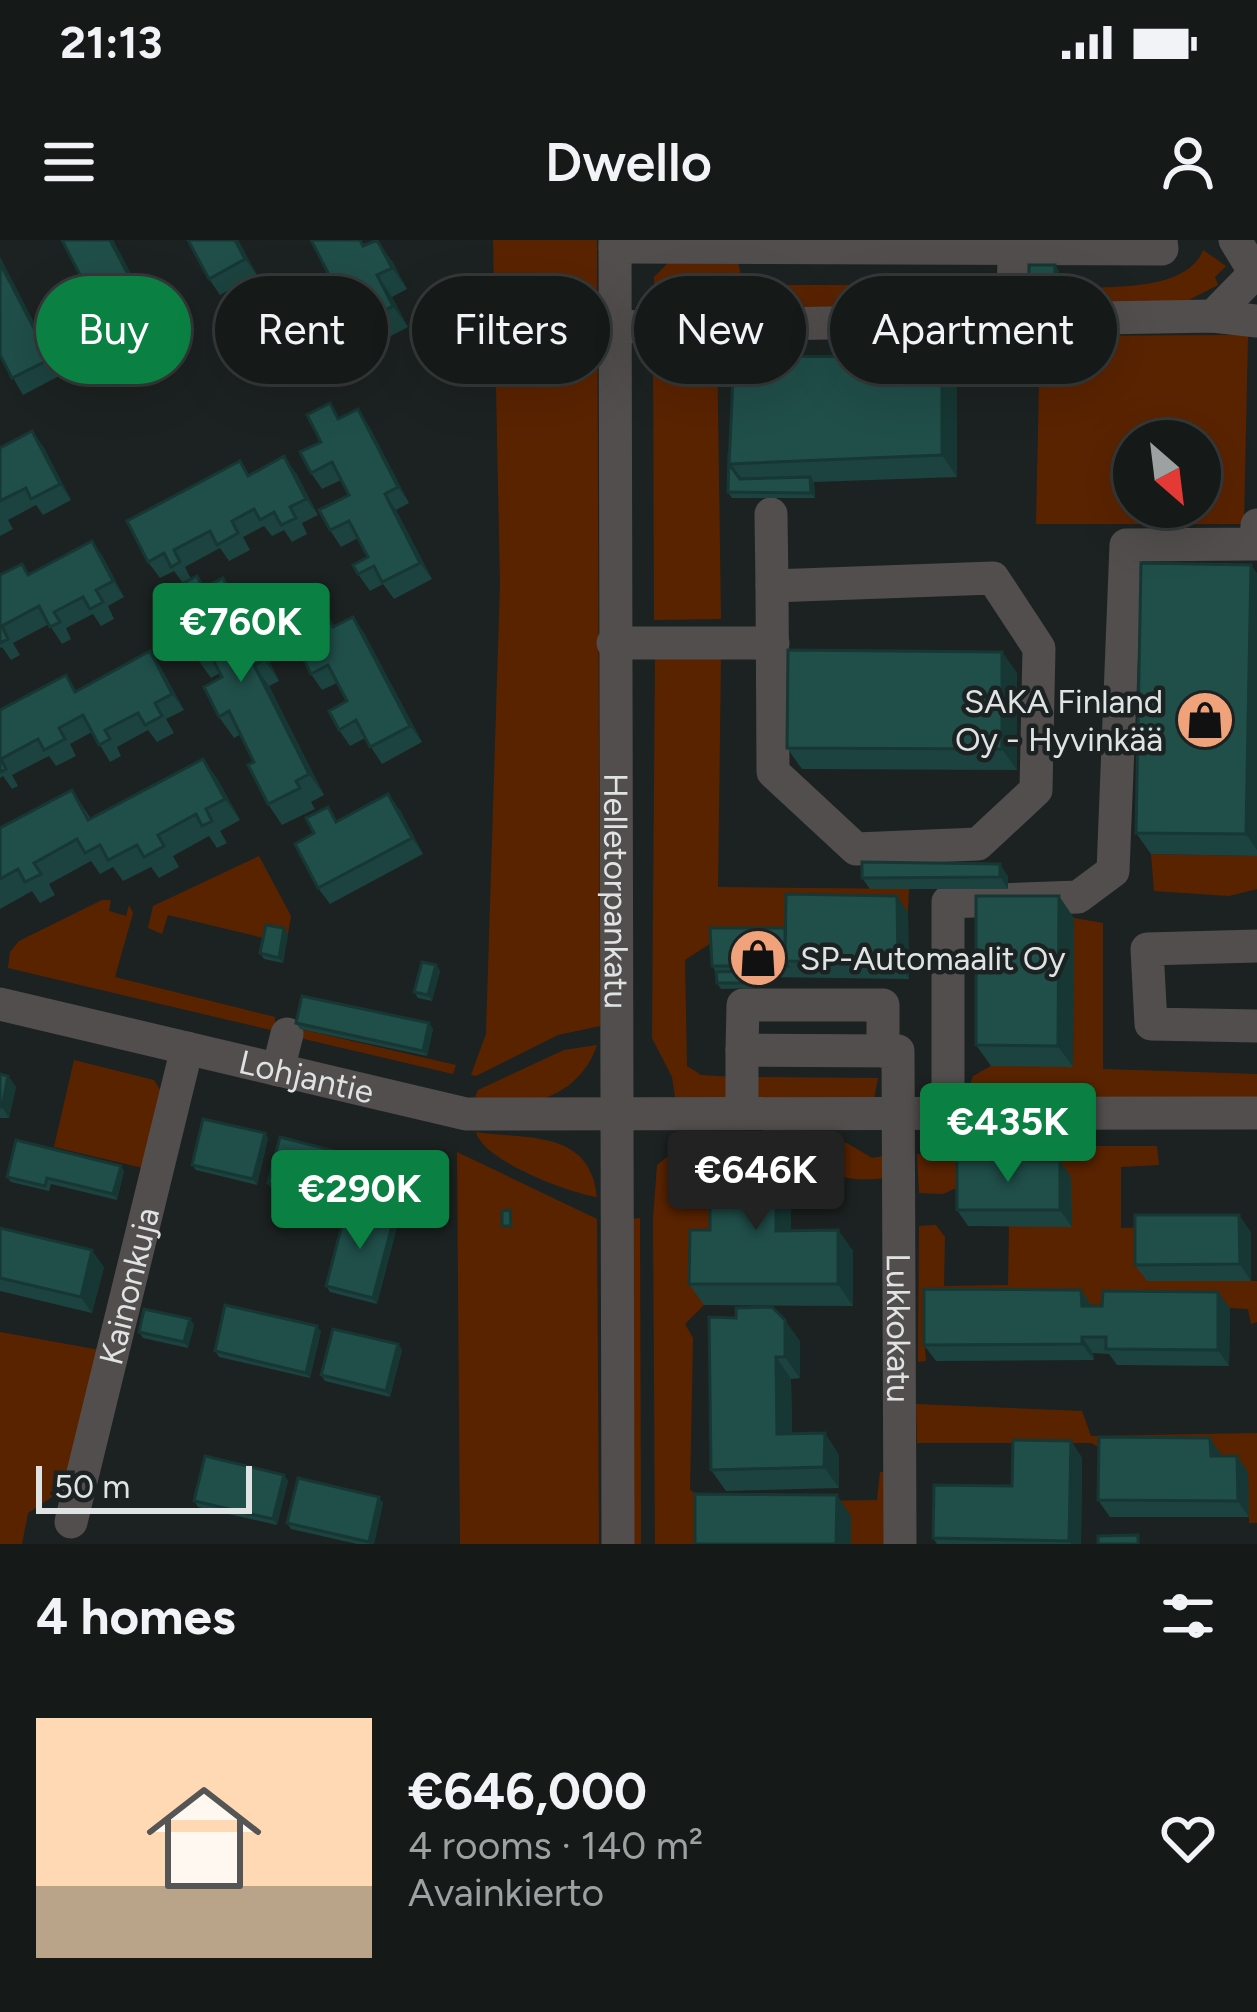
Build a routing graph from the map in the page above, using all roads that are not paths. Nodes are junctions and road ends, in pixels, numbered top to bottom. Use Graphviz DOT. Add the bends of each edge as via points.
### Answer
graph roads {
  1 [pos="1161,240"];
  2 [pos="1235,240"];
  3 [pos="614,244"];
  4 [pos="718,245"];
  5 [pos="1014,250"];
  6 [pos="1256,272"];
  7 [pos="1014,276"];
  8 [pos="1213,316"];
  9 [pos="1117,318"];
  10 [pos="1257,321"];
  11 [pos="830,323"];
  12 [pos="613,326"];
  13 [pos="771,514"];
  14 [pos="1257,525"];
  15 [pos="772,586"];
  16 [pos="613,643"];
  17 [pos="773,643"];
  18 [pos="1257,946"];
  19 [pos="0,1004"];
  20 [pos="1257,1026"];
  21 [pos="287,1034"];
  22 [pos="187,1048"];
  23 [pos="742,1050"];
  24 [pos="883,1051"];
  25 [pos="278,1070"];
  26 [pos="742,1112"];
  27 [pos="899,1112"];
  28 [pos="948,1112"];
  29 [pos="1257,1113"];
  30 [pos="614,1115"];
  31 [pos="71,1522"];
  32 [pos="618,1544"];
  33 [pos="900,1544"];
  1 -- 5 [label="street" via="1162,249"];
  2 -- 6 [label="street"];
  3 -- 4 [label="street"];
  3 -- 12 [label="street, Helletorpankatu"];
  4 -- 5 [label="street"];
  5 -- 7 [label="street"];
  6 -- 8 [label="street"];
  8 -- 9 [label="street"];
  8 -- 10 [label="street"];
  11 -- 12 [label="street"];
  12 -- 16 [label="street, Helletorpankatu"];
  13 -- 15 [label="street"];
  14 -- 28 [label="street" via="1256,544 1126,545 1113,871 1078,897 949,902"];
  15 -- 17 [label="street"];
  15 -- 17 [label="street" via="993,578 1039,648 1036,790 978,844 856,849 773,772"];
  16 -- 17 [label="street"];
  16 -- 30 [label="street, Helletorpankatu"];
  18 -- 20 [label="street" via="1147,949 1151,1024"];
  19 -- 22 [label="street, Lohjantie"];
  21 -- 25 [label="street"];
  22 -- 25 [label="street, Lohjantie"];
  22 -- 31 [label="street, Kainonkuja"];
  23 -- 24 [label="street"];
  23 -- 24 [label="street" via="743,1005 883,1005"];
  23 -- 26 [label="street"];
  24 -- 27 [label="street, Lukkokatu" via="898,1051"];
  25 -- 30 [label="street, Lohjantie" via="466,1114"];
  26 -- 27 [label="street, Lohjantie"];
  26 -- 30 [label="street, Lohjantie"];
  27 -- 28 [label="street, Lohjantie"];
  27 -- 33 [label="street, Lukkokatu"];
  28 -- 29 [label="street, Lohjantie"];
  30 -- 32 [label="street, Helletorpankatu"];
}
